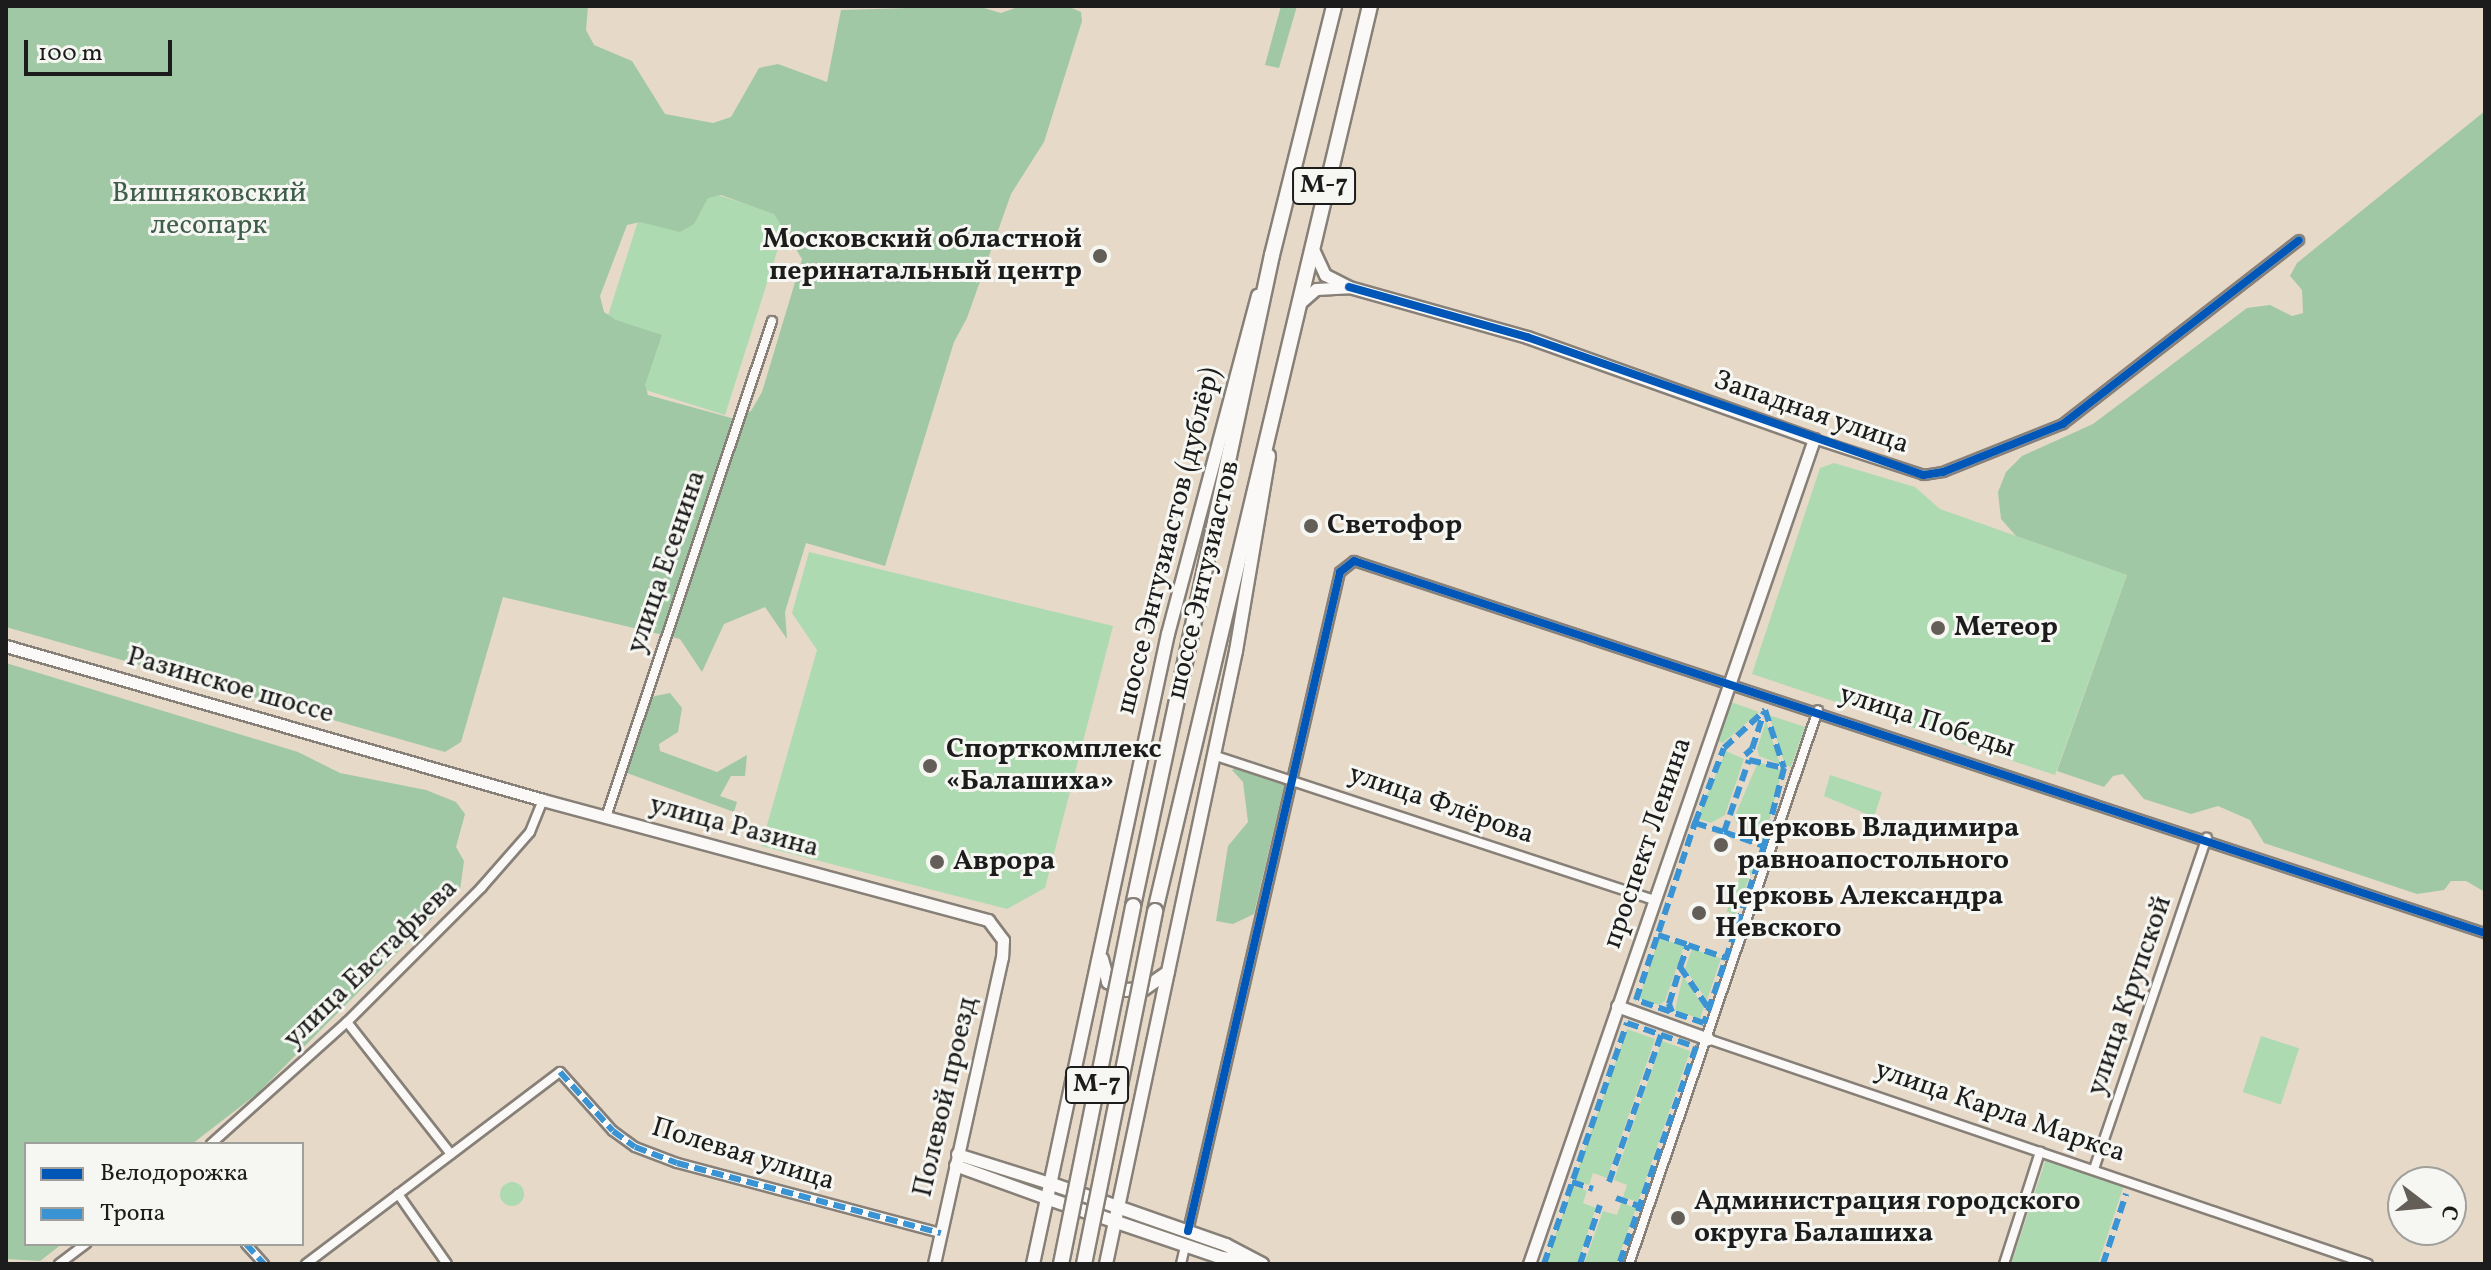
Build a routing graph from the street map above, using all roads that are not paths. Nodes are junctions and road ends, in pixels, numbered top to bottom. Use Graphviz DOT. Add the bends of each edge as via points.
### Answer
graph roads {
  1 [pos="1334,6"];
  2 [pos="1370,6"];
  3 [pos="2299,240"];
  4 [pos="1311,243"];
  5 [pos="1272,255"];
  6 [pos="1349,287"];
  7 [pos="1296,312"];
  8 [pos="772,321"];
  9 [pos="1283,367"];
  10 [pos="1814,439"];
  11 [pos="6,646"];
  12 [pos="1729,683"];
  13 [pos="1818,710"];
  14 [pos="1213,755"];
  15 [pos="442,772"];
  16 [pos="1293,778"];
  17 [pos="543,800"];
  18 [pos="606,817"];
  19 [pos="2207,838"];
  20 [pos="1654,900"];
  21 [pos="2485,933"];
  22 [pos="1003,940"];
  23 [pos="1102,948"];
  24 [pos="1168,972"];
  25 [pos="1617,1006"];
  26 [pos="347,1022"];
  27 [pos="1708,1039"];
  28 [pos="213,1142"];
  29 [pos="2040,1152"];
  30 [pos="451,1154"];
  31 [pos="956,1160"];
  32 [pos="2094,1169"];
  33 [pos="1049,1183"];
  34 [pos="398,1194"];
  35 [pos="1046,1198"];
  36 [pos="1118,1205"];
  37 [pos="1114,1222"];
  38 [pos="1188,1231"];
  39 [pos="941,1233"];
  40 [pos="83,1246"];
  41 [pos="248,1246"];
  42 [pos="1185,1246"];
  43 [pos="1258,1263"];
  44 [pos="59,1264"];
  45 [pos="264,1264"];
  46 [pos="306,1264"];
  47 [pos="447,1264"];
  48 [pos="934,1264"];
  49 [pos="1033,1264"];
  50 [pos="1061,1264"];
  51 [pos="1084,1264"];
  52 [pos="1106,1264"];
  53 [pos="1181,1264"];
  54 [pos="1529,1264"];
  55 [pos="1629,1264"];
  56 [pos="2004,1264"];
  57 [pos="2368,1264"];
  1 -- 5 [label="highway, шоссе Энтузиастов / М-7"];
  2 -- 4 [label="highway, шоссе Энтузиастов / М-7"];
  3 -- 10 [label="street, Западная улица" via="2063,424 1924,475"];
  4 -- 6 [label="street, Западная улица" via="1325,275"];
  4 -- 7 [label="highway, шоссе Энтузиастов / М-7"];
  5 -- 23 [label="main road, шоссе Энтузиастов (дублёр)" via="1168,634"];
  5 -- 50 [label="highway, шоссе Энтузиастов / М-7, bridge"];
  6 -- 7 [label="street, Западная улица" via="1316,289"];
  6 -- 10 [label="street, Западная улица" via="1527,337"];
  7 -- 9 [label="highway, шоссе Энтузиастов / М-7"];
  8 -- 18 [label="street, улица Есенина"];
  9 -- 14 [label="main road" via="1251,573"];
  9 -- 51 [label="highway, шоссе Энтузиастов / М-7, bridge" via="1155,911"];
  10 -- 12 [label="street, проспект Ленина"];
  11 -- 15 [label="street, Разинское шоссе"];
  12 -- 13 [label="street, улица Победы"];
  12 -- 16 [label="street, улица Победы" via="1354,561 1340,572"];
  12 -- 20 [label="street, проспект Ленина"];
  13 -- 19 [label="street, улица Победы"];
  13 -- 27 [label="street"];
  14 -- 16 [label="street, улица Флёрова"];
  14 -- 24 [label="main road"];
  15 -- 17 [label="street, улица Разина"];
  16 -- 20 [label="street, улица Флёрова"];
  16 -- 38 [label="street"];
  17 -- 18 [label="street, улица Разина"];
  17 -- 26 [label="street, улица Евстафьева" via="519,847"];
  18 -- 22 [label="street, улица Разина" via="988,920"];
  19 -- 21 [label="street, улица Победы"];
  19 -- 32 [label="street, улица Крупской"];
  20 -- 25 [label="street, проспект Ленина"];
  22 -- 31 [label="street, Полевой проезд"];
  23 -- 24 [label="main road" via="1105,974 1119,989 1144,989"];
  23 -- 33 [label="main road, шоссе Энтузиастов (дублёр)"];
  24 -- 36 [label="main road"];
  25 -- 27 [label="street, улица Карла Маркса"];
  25 -- 54 [label="street, проспект Ленина"];
  26 -- 28 [label="street, улица Евстафьева"];
  26 -- 30 [label="street"];
  27 -- 29 [label="street, улица Карла Маркса"];
  27 -- 55 [label="street"];
  29 -- 32 [label="street, улица Карла Маркса"];
  29 -- 56 [label="street"];
  30 -- 34 [label="street"];
  30 -- 39 [label="street, Полевая улица" via="560,1072 613,1131 635,1147 677,1163"];
  31 -- 33 [label="street"];
  31 -- 35 [label="street"];
  31 -- 39 [label="street, Полевой проезд"];
  32 -- 57 [label="street, улица Карла Маркса"];
  33 -- 35 [label="main road, шоссе Энтузиастов (дублёр)"];
  33 -- 36 [label="main road"];
  34 -- 46 [label="street"];
  34 -- 47 [label="street"];
  35 -- 37 [label="main road"];
  35 -- 49 [label="main road, шоссе Энтузиастов (дублёр)"];
  36 -- 37 [label="main road"];
  36 -- 38 [label="main road"];
  37 -- 42 [label="main road"];
  37 -- 52 [label="main road"];
  38 -- 43 [label="main road"];
  39 -- 48 [label="street, Полевой проезд"];
  40 -- 44 [label="street"];
  41 -- 45 [label="street"];
  42 -- 43 [label="main road"];
  42 -- 53 [label="street"];
}
